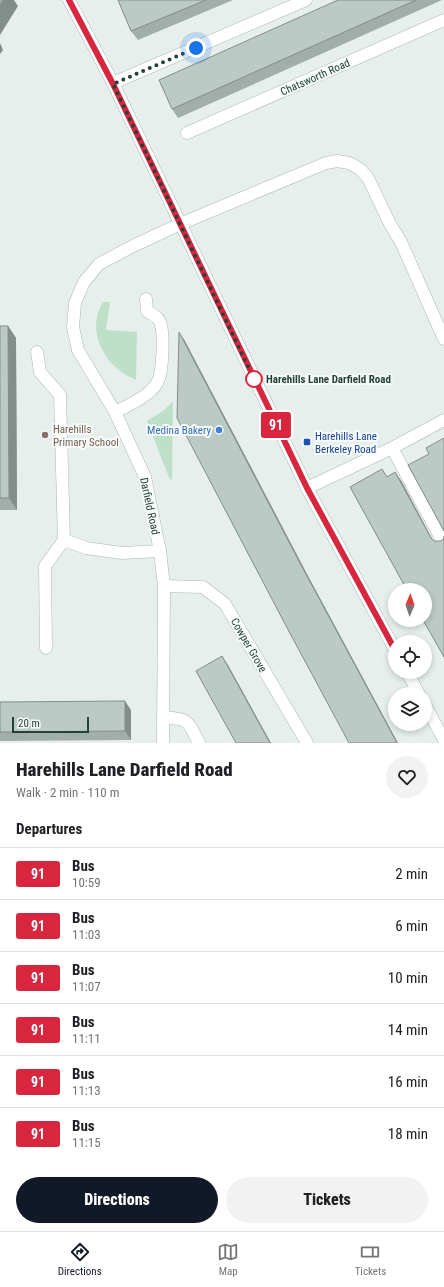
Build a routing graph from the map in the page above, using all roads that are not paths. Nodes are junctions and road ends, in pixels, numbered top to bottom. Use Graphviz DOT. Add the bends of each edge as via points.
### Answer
graph roads {
  1 [pos="69,0"];
  2 [pos="306,0"];
  3 [pos="444,20"];
  4 [pos="113,84"];
  5 [pos="187,133"];
  6 [pos="180,224"];
  7 [pos="146,299"];
  8 [pos="444,339"];
  9 [pos="37,352"];
  10 [pos="114,412"];
  11 [pos="444,420"];
  12 [pos="392,448"];
  13 [pos="307,488"];
  14 [pos="64,540"];
  15 [pos="444,544"];
  16 [pos="160,550"];
  17 [pos="164,586"];
  18 [pos="388,637"];
  19 [pos="46,648"];
  20 [pos="163,717"];
  21 [pos="432,718"];
  22 [pos="444,740"];
  23 [pos="163,743"];
  24 [pos="199,743"];
  25 [pos="307,743"];
  1 -- 4 [label="street"];
  2 -- 4 [label="street"];
  3 -- 5 [label="street, Chatsworth Road"];
  4 -- 6 [label="street"];
  6 -- 8 [label="street, Darfield Road" via="326,163 349,163 360,169 368,178 401,242"];
  6 -- 10 [label="street, Darfield Road" via="99,264 84,282 75,303 73,327 78,350"];
  6 -- 13 [label="street"];
  7 -- 10 [label="street" via="147,310 158,319 162,329 161,366 157,383 144,396"];
  9 -- 14 [label="street" via="40,372 60,395"];
  10 -- 16 [label="street, Darfield Road" via="145,477"];
  11 -- 12 [label="street"];
  12 -- 13 [label="street"];
  12 -- 15 [label="street"];
  13 -- 18 [label="street"];
  14 -- 16 [label="street" via="86,548 122,554"];
  14 -- 19 [label="street" via="45,566"];
  16 -- 17 [label="street, Darfield Road"];
  17 -- 20 [label="street, Darfield Road"];
  17 -- 25 [label="street, Cowper Grove" via="203,587 225,604"];
  20 -- 23 [label="street, Darfield Road"];
  20 -- 24 [label="street" via="185,720"];
  21 -- 22 [label="street"];
}
